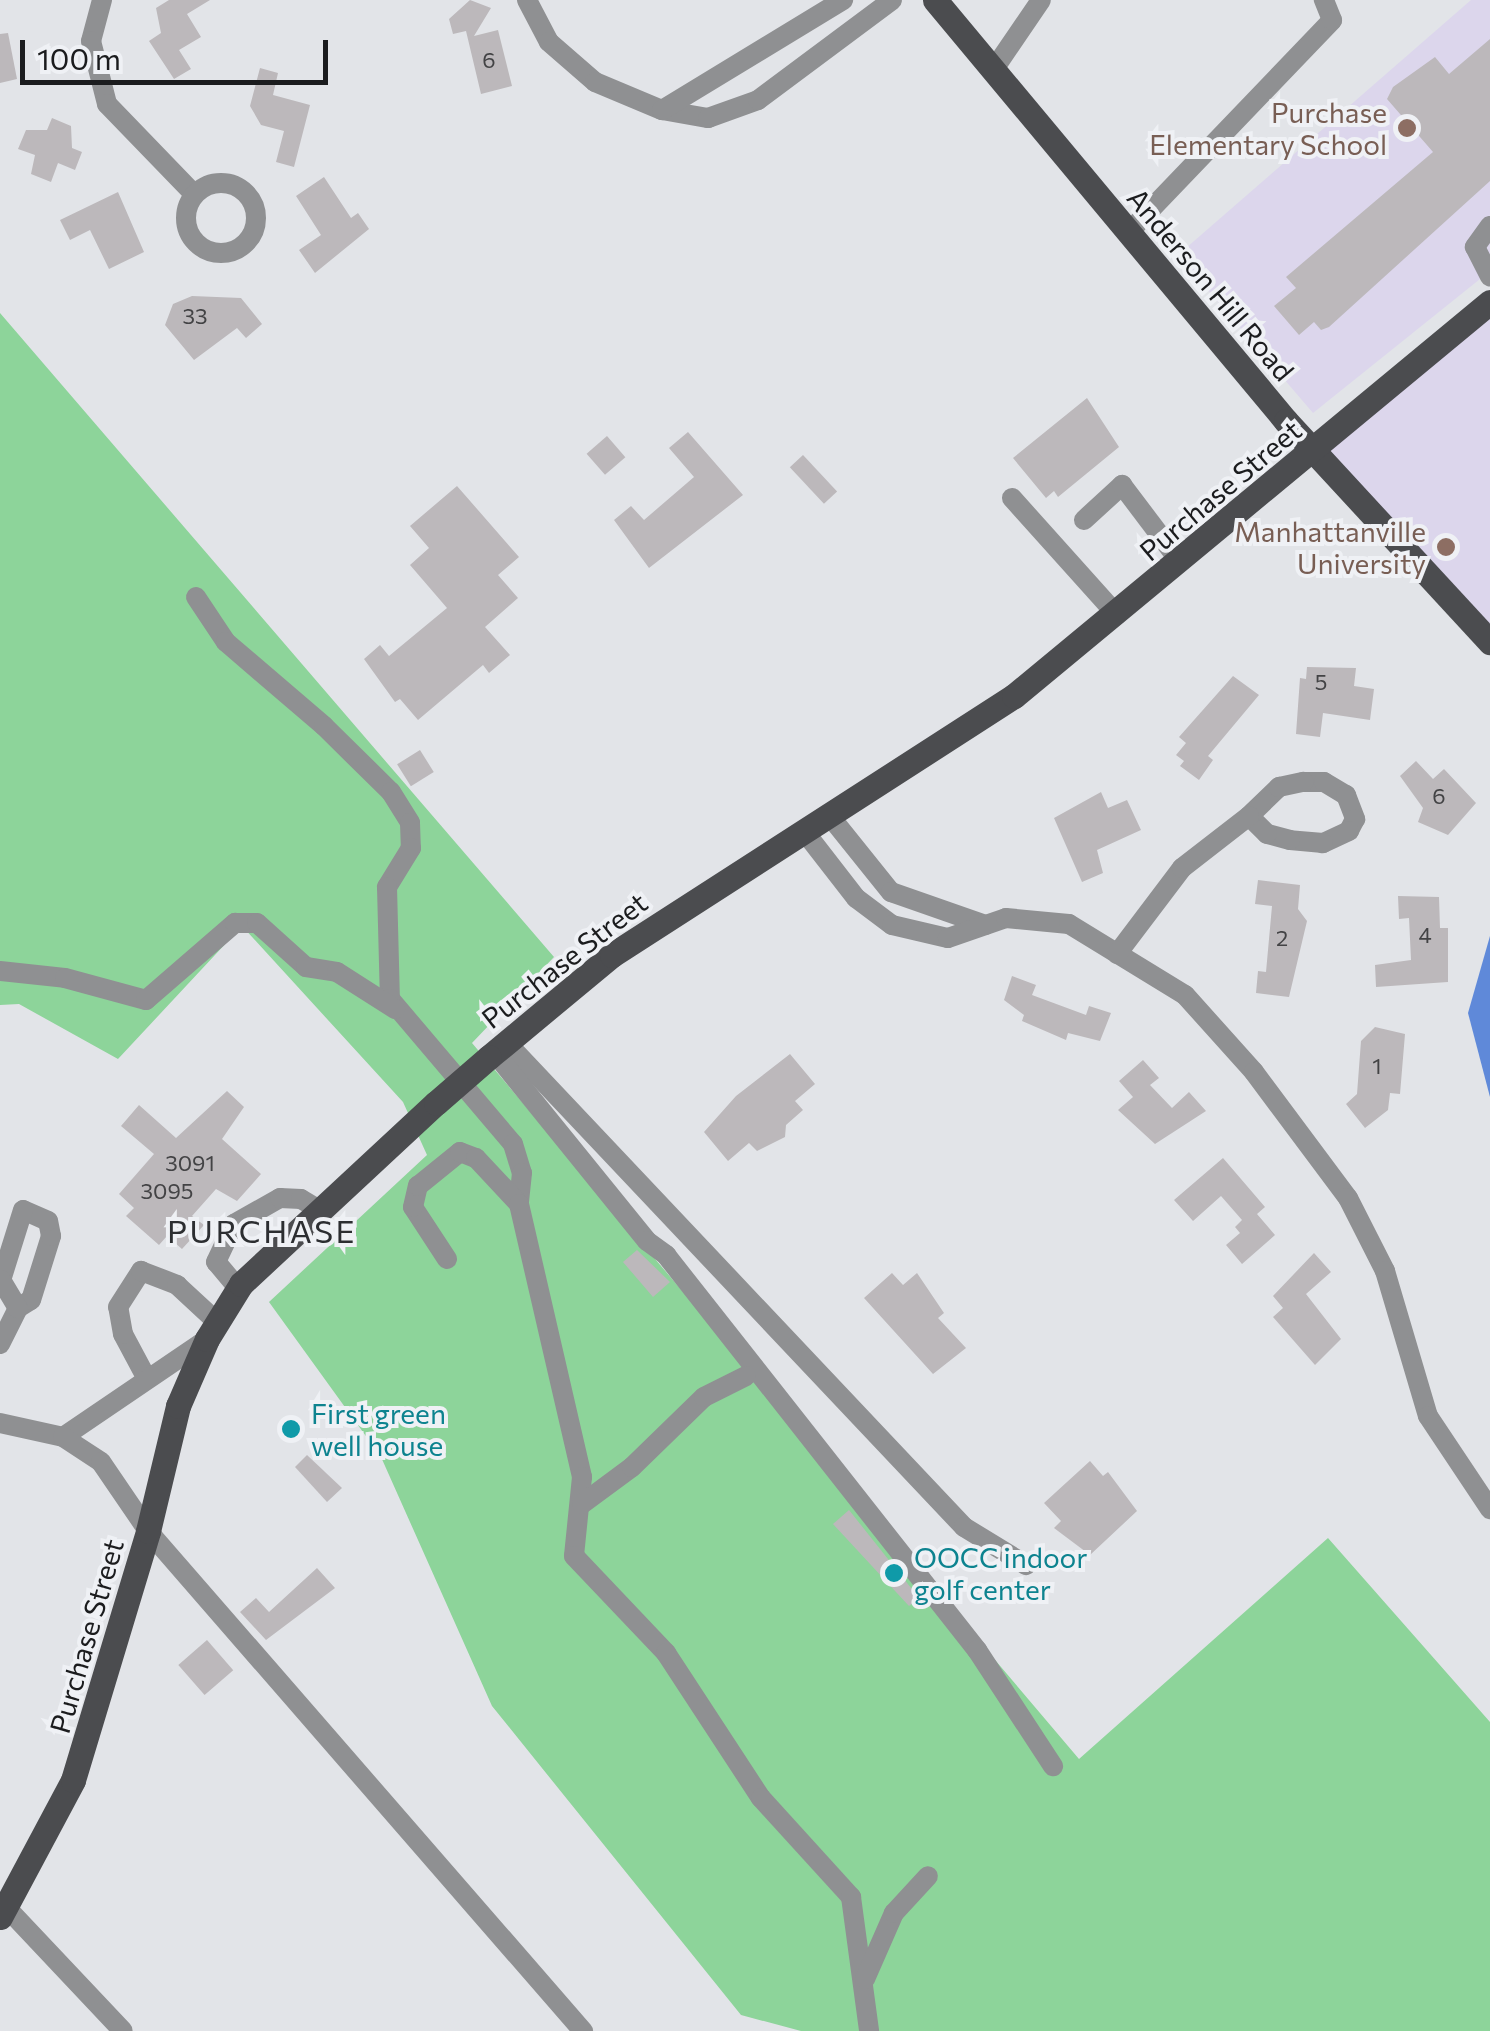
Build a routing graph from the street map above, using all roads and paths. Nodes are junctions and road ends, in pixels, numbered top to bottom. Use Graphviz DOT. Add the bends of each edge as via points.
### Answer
graph roads {
  1 [pos="102,0"];
  2 [pos="527,0"];
  3 [pos="843,0"];
  4 [pos="892,0"];
  5 [pos="936,0"];
  6 [pos="1041,0"];
  7 [pos="1324,0"];
  8 [pos="994,69"];
  9 [pos="662,110"];
  10 [pos="194,194"];
  11 [pos="1490,226"];
  12 [pos="1130,231"];
  13 [pos="1490,276"];
  14 [pos="1490,302"];
  15 [pos="1313,451"];
  16 [pos="1012,498"];
  17 [pos="1084,520"];
  18 [pos="1178,560"];
  19 [pos="196,597"];
  20 [pos="1116,615"];
  21 [pos="1490,642"];
  22 [pos="829,815"];
  23 [pos="1249,816"];
  24 [pos="804,831"];
  25 [pos="902,898"];
  26 [pos="892,925"];
  27 [pos="985,926"];
  28 [pos="1118,954"];
  29 [pos="0,972"];
  30 [pos="400,1012"];
  31 [pos="496,1050"];
  32 [pos="518,1204"];
  33 [pos="321,1211"];
  34 [pos="447,1258"];
  35 [pos="238,1288"];
  36 [pos="18,1308"];
  37 [pos="212,1330"];
  38 [pos="0,1344"];
  39 [pos="746,1376"];
  40 [pos="147,1379"];
  41 [pos="0,1423"];
  42 [pos="63,1436"];
  43 [pos="582,1504"];
  44 [pos="1490,1510"];
  45 [pos="148,1531"];
  46 [pos="1026,1565"];
  47 [pos="1053,1766"];
  48 [pos="928,1876"];
  49 [pos="3,1912"];
  50 [pos="863,1985"];
  51 [pos="122,2031"];
  52 [pos="583,2031"];
  53 [pos="869,2031"];
  1 -- 10 [label="street" via="90,41 106,104"];
  2 -- 9 [label="street" via="570,64 620,95"];
  3 -- 9 [label="street"];
  4 -- 9 [label="street" via="733,112 708,118"];
  5 -- 8 [label="main road, Anderson Hill Road"];
  6 -- 8 [label="street"];
  7 -- 12 [label="street" via="1332,20"];
  8 -- 12 [label="main road, Anderson Hill Road"];
  11 -- 13 [label="street" via="1475,247"];
  12 -- 15 [label="main road, Anderson Hill Road"];
  14 -- 15 [label="main road, Purchase Street"];
  15 -- 18 [label="main road, Purchase Street"];
  15 -- 21 [label="main road, Anderson Hill Road"];
  16 -- 20 [label="street"];
  17 -- 18 [label="street" via="1122,485"];
  18 -- 20 [label="main road, Purchase Street"];
  19 -- 30 [label="street" via="226,642 324,726 391,792 410,823 411,848 387,887 386,967 390,999"];
  20 -- 22 [label="main road, Purchase Street" via="997,709"];
  22 -- 24 [label="main road, Purchase Street"];
  22 -- 25 [label="street" via="878,881"];
  23 -- 23 [label="street" via="1267,834 1324,843 1349,831 1354,819 1346,795 1324,782 1280,787"];
  23 -- 28 [label="street" via="1182,868"];
  24 -- 26 [label="street" via="856,898"];
  24 -- 31 [label="main road, Purchase Street" via="612,955"];
  25 -- 26 [label="street"];
  25 -- 27 [label="street"];
  26 -- 27 [label="street" via="948,938"];
  27 -- 28 [label="street" via="1006,918 1069,924"];
  28 -- 44 [label="street" via="1185,995 1325,1162 1386,1271 1428,1416"];
  29 -- 30 [label="street" via="65,978 146,1000 210,940 235,923 258,923 306,967 337,972"];
  30 -- 32 [label="street" via="513,1144 522,1173"];
  31 -- 33 [label="main road, Purchase Street, bridge"];
  31 -- 46 [label="street" via="660,1198 964,1527"];
  31 -- 47 [label="street" via="978,1650"];
  32 -- 34 [label="street" via="476,1158 460,1152 439,1166 418,1186 413,1208"];
  32 -- 43 [label="street" via="577,1450"];
  33 -- 35 [label="main road, Purchase Street"];
  33 -- 35 [label="street" via="301,1198 280,1198 234,1224 216,1262"];
  35 -- 37 [label="main road, Purchase Street"];
  36 -- 38 [label="street"];
  37 -- 40 [label="street"];
  37 -- 40 [label="street" via="177,1285 141,1271 118,1307 122,1334"];
  37 -- 45 [label="main road, Purchase Street" via="178,1406"];
  39 -- 43 [label="street" via="704,1397 632,1467"];
  40 -- 42 [label="street"];
  41 -- 42 [label="street"];
  42 -- 45 [label="street" via="101,1462"];
  43 -- 50 [label="street" via="574,1556 666,1653 760,1798 851,1898"];
  45 -- 49 [label="main road, Purchase Street" via="74,1780"];
  45 -- 52 [label="street"];
  48 -- 50 [label="street" via="894,1913"];
  49 -- 51 [label="street"];
  50 -- 53 [label="street"];
}
